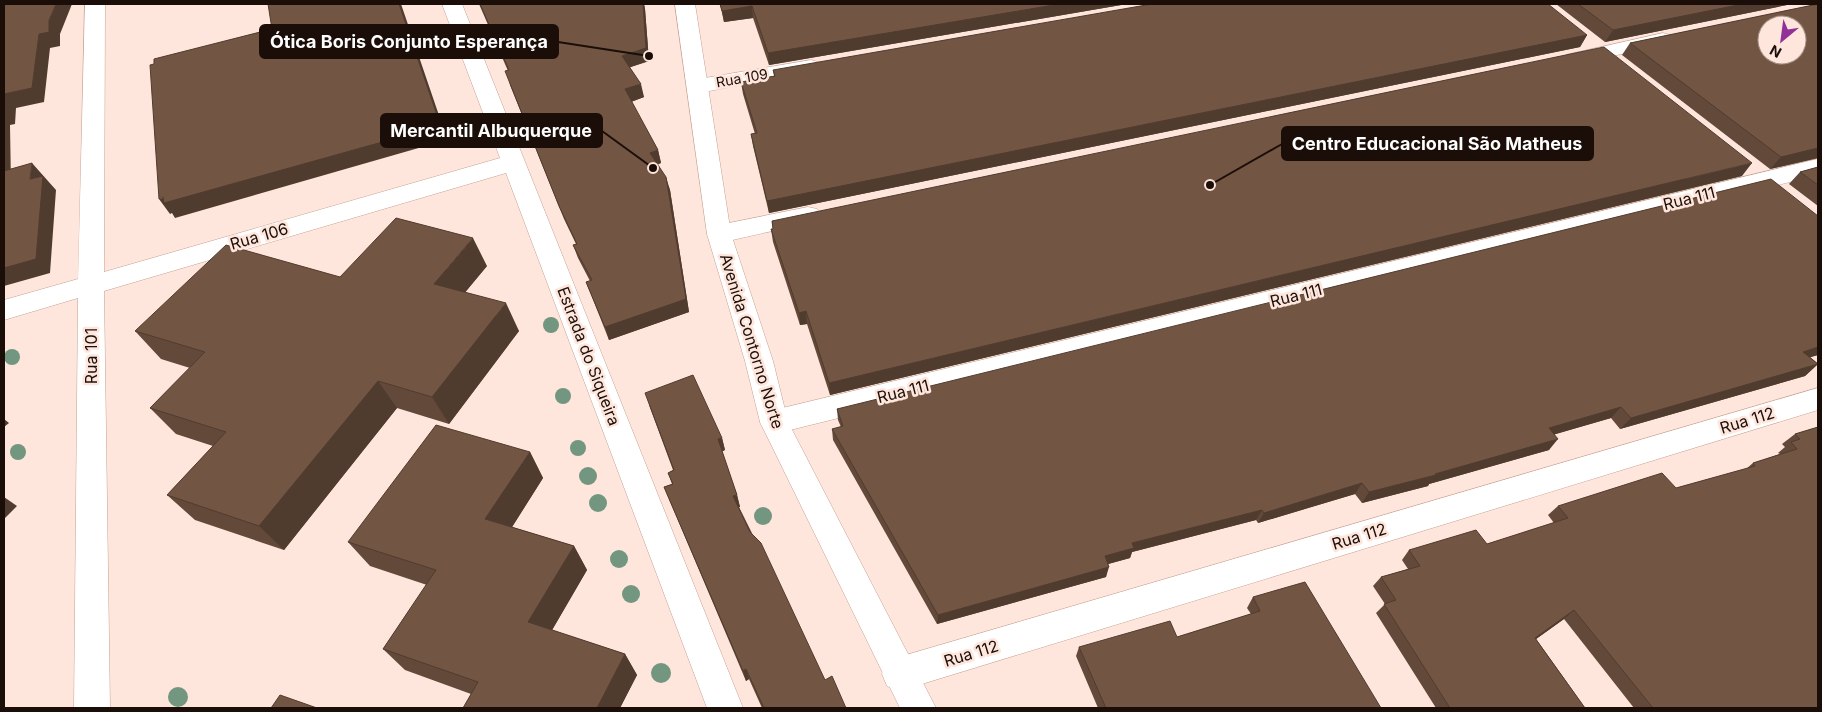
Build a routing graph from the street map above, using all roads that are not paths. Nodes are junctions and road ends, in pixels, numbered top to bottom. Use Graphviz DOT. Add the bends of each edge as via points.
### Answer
graph roads {
  1 [pos="95,4"];
  2 [pos="452,4"];
  3 [pos="685,4"];
  4 [pos="1580,35"];
  5 [pos="1682,35"];
  6 [pos="1603,52"];
  7 [pos="1551,63"];
  8 [pos="826,64"];
  9 [pos="1626,70"];
  10 [pos="699,86"];
  11 [pos="1744,161"];
  12 [pos="515,162"];
  13 [pos="1818,167"];
  14 [pos="1768,179"];
  15 [pos="1788,196"];
  16 [pos="824,212"];
  17 [pos="719,234"];
  18 [pos="91,284"];
  19 [pos="4,310"];
  20 [pos="1818,399"];
  21 [pos="774,422"];
  22 [pos="899,674"];
  23 [pos="92,708"];
  24 [pos="725,708"];
  25 [pos="918,708"];
  1 -- 18 [label="street, Rua 101"];
  2 -- 12 [label="street, Estrada do Siqueira"];
  3 -- 10 [label="street, Avenida Contorno Norte"];
  4 -- 6 [label="street"];
  5 -- 6 [label="street"];
  6 -- 7 [label="street"];
  6 -- 9 [label="street"];
  8 -- 10 [label="street, Rua 109"];
  10 -- 17 [label="street, Avenida Contorno Norte"];
  11 -- 14 [label="street"];
  12 -- 18 [label="street, Rua 106"];
  12 -- 24 [label="street, Estrada do Siqueira"];
  13 -- 14 [label="street, Rua 111"];
  14 -- 15 [label="street"];
  14 -- 21 [label="street, Rua 111"];
  16 -- 17 [label="street"];
  17 -- 21 [label="street, Avenida Contorno Norte" via="759,361"];
  18 -- 19 [label="street, Rua 106"];
  18 -- 23 [label="street, Rua 101"];
  20 -- 22 [label="street, Rua 112"];
  21 -- 22 [label="street, Avenida Contorno Norte"];
  22 -- 25 [label="street, Avenida Contorno Norte"];
}
